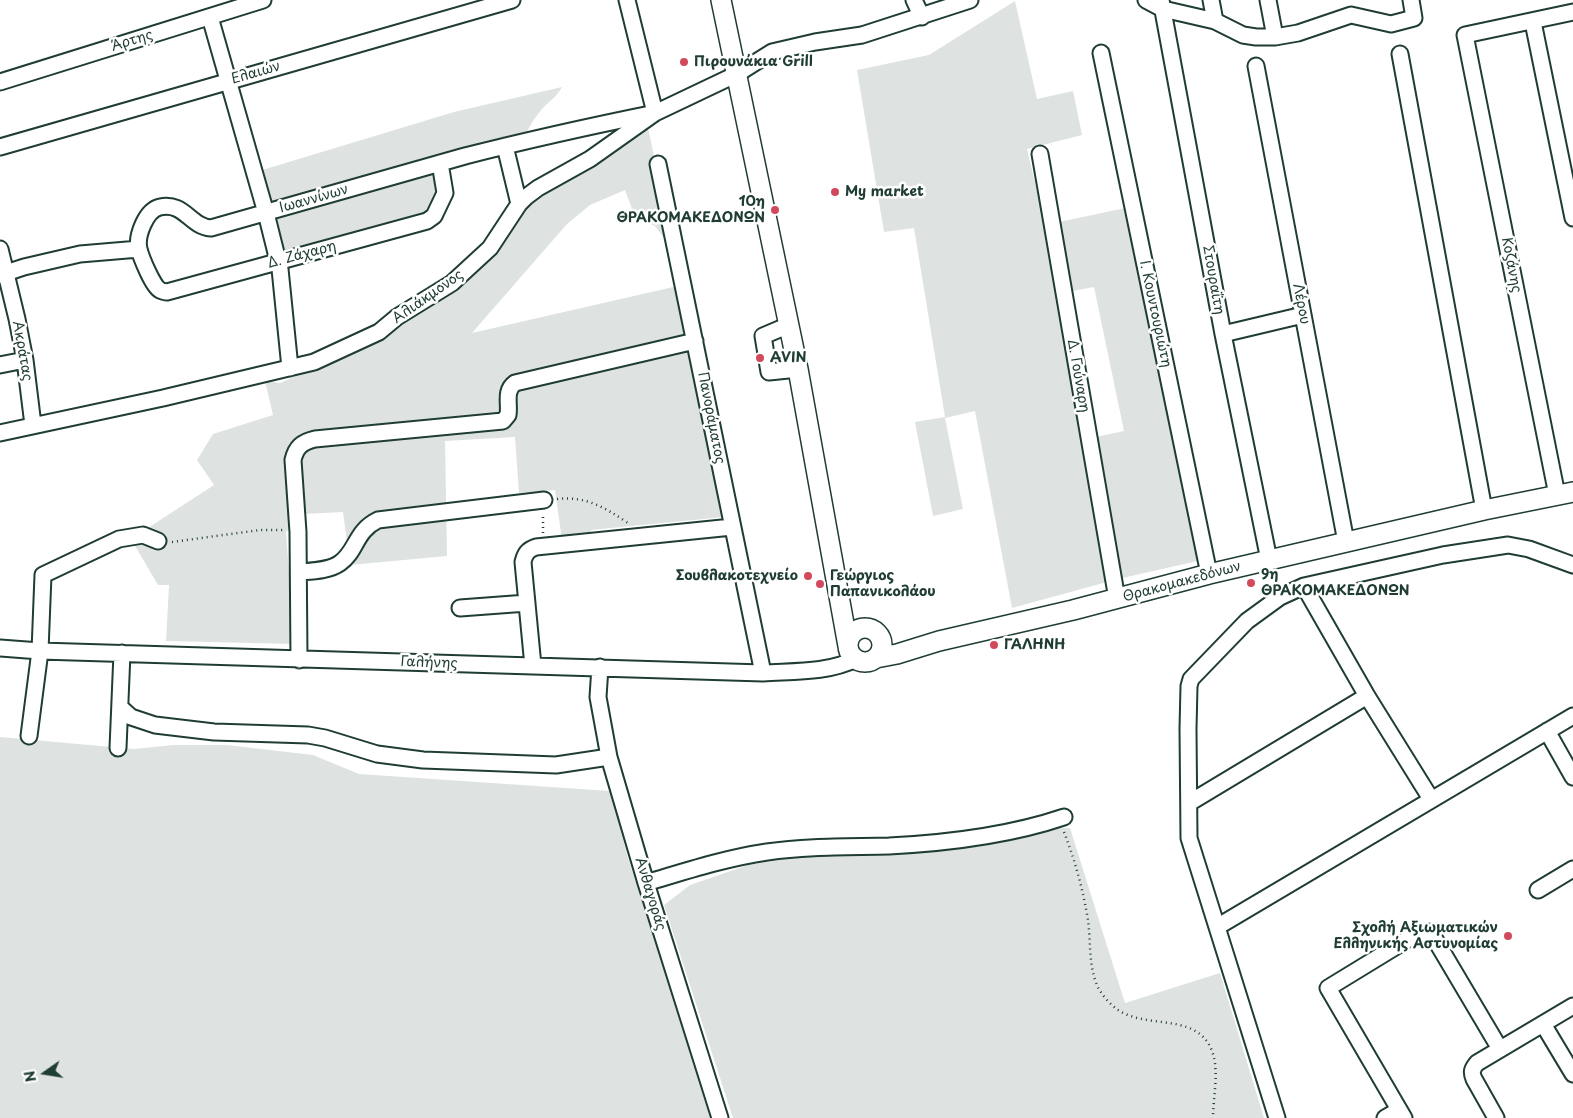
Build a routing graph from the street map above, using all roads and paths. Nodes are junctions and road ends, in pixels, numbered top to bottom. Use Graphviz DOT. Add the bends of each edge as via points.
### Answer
graph roads {
  1 [pos="263,0"];
  2 [pos="512,0"];
  3 [pos="627,0"];
  4 [pos="721,0"];
  5 [pos="914,0"];
  6 [pos="970,0"];
  7 [pos="1146,0"];
  8 [pos="1211,0"];
  9 [pos="1268,0"];
  10 [pos="1411,0"];
  11 [pos="1162,5"];
  12 [pos="1352,7"];
  13 [pos="1573,12"];
  14 [pos="922,16"];
  15 [pos="210,17"];
  16 [pos="1215,21"];
  17 [pos="1533,22"];
  18 [pos="1275,37"];
  19 [pos="1100,53"];
  20 [pos="1400,54"];
  21 [pos="1256,66"];
  22 [pos="737,74"];
  23 [pos="229,81"];
  24 [pos="0,82"];
  25 [pos="655,113"];
  26 [pos="505,146"];
  27 [pos="0,147"];
  28 [pos="1040,154"];
  29 [pos="440,163"];
  30 [pos="658,164"];
  31 [pos="519,204"];
  32 [pos="266,213"];
  33 [pos="1573,218"];
  34 [pos="0,249"];
  35 [pos="139,249"];
  36 [pos="278,262"];
  37 [pos="2,274"];
  38 [pos="1303,315"];
  39 [pos="789,325"];
  40 [pos="1223,334"];
  41 [pos="695,341"];
  42 [pos="24,360"];
  43 [pos="0,365"];
  44 [pos="290,368"];
  45 [pos="798,369"];
  46 [pos="33,425"];
  47 [pos="0,433"];
  48 [pos="1565,494"];
  49 [pos="544,500"];
  50 [pos="1484,510"];
  51 [pos="732,527"];
  52 [pos="298,532"];
  53 [pos="646,536"];
  54 [pos="158,541"];
  55 [pos="1346,542"];
  56 [pos="544,546"];
  57 [pos="1269,560"];
  58 [pos="1573,565"];
  59 [pos="299,572"];
  60 [pos="1209,574"];
  61 [pos="1304,586"];
  62 [pos="838,594"];
  63 [pos="1117,599"];
  64 [pos="527,604"];
  65 [pos="460,608"];
  66 [pos="872,631"];
  67 [pos="939,641"];
  68 [pos="0,648"];
  69 [pos="40,651"];
  70 [pos="852,652"];
  71 [pos="122,653"];
  72 [pos="876,658"];
  73 [pos="299,660"];
  74 [pos="533,666"];
  75 [pos="600,667"];
  76 [pos="763,673"];
  77 [pos="1367,696"];
  78 [pos="120,707"];
  79 [pos="1573,716"];
  80 [pos="1546,731"];
  81 [pos="29,736"];
  82 [pos="118,748"];
  83 [pos="609,757"];
  84 [pos="1573,777"];
  85 [pos="1431,799"];
  86 [pos="1189,803"];
  87 [pos="1061,819"];
  88 [pos="1573,869"];
  89 [pos="646,883"];
  90 [pos="1538,890"];
  91 [pos="1217,927"];
  92 [pos="1573,1006"];
  93 [pos="1543,1024"];
  94 [pos="1500,1049"];
  95 [pos="1573,1074"];
  96 [pos="1401,1114"];
  97 [pos="720,1118"];
  98 [pos="1213,1118"];
  99 [pos="1278,1118"];
  100 [pos="1385,1118"];
  101 [pos="1496,1118"];
  1 -- 15 [label="street, Άρτης"];
  2 -- 23 [label="street, Ελαιών"];
  3 -- 25 [label="street"];
  4 -- 22 [label="main road"];
  5 -- 14 [label="street"];
  6 -- 14 [label="street, Αλιάκμονος"];
  7 -- 11 [label="street"];
  8 -- 16 [label="street"];
  9 -- 18 [label="street"];
  10 -- 12 [label="street" via="1414,18 1391,24"];
  11 -- 16 [label="street"];
  11 -- 40 [label="street, Στουραΐτη"];
  12 -- 18 [label="street" via="1298,33"];
  13 -- 17 [label="street"];
  14 -- 22 [label="street, Αλιάκμονος" via="862,36 772,52"];
  15 -- 23 [label="street"];
  15 -- 24 [label="street, Άρτης"];
  16 -- 18 [label="street" via="1243,36"];
  17 -- 33 [label="street"];
  17 -- 48 [label="street, Κοζάνης" via="1465,35"];
  19 -- 60 [label="street, Ι. Κουντουριώτη"];
  20 -- 50 [label="street"];
  21 -- 38 [label="street, Λέρου"];
  22 -- 25 [label="street, Αλιάκμονος"];
  22 -- 39 [label="main road"];
  23 -- 27 [label="street, Ελαιών"];
  23 -- 32 [label="street"];
  25 -- 26 [label="street, Ιωαννίνων"];
  25 -- 31 [label="street, Αλιάκμονος" via="583,163 538,188"];
  26 -- 29 [label="street, Ιωαννίνων"];
  26 -- 31 [label="street"];
  28 -- 63 [label="street, Δ. Γούναρη"];
  29 -- 32 [label="street, Ιωαννίνων"];
  29 -- 36 [label="street, Δ. Ζάχαρη" via="445,193 434,216"];
  30 -- 41 [label="street, Πανοράματος"];
  31 -- 44 [label="street, Αλιάκμονος" via="490,248 452,283 379,332 314,362"];
  32 -- 35 [label="street, Ιωαννίνων" via="211,228 203,227 182,210 171,206 158,207 149,214 143,226"];
  32 -- 36 [label="street"];
  34 -- 37 [label="street, Ακράτας"];
  35 -- 36 [label="street, Δ. Ζάχαρη" via="154,285 167,292"];
  35 -- 37 [label="street" via="80,254"];
  36 -- 44 [label="street"];
  37 -- 42 [label="street, Ακράτας" via="17,319"];
  38 -- 40 [label="street"];
  38 -- 55 [label="street, Λέρου"];
  39 -- 45 [label="main road"];
  39 -- 45 [label="street" via="763,336 769,372"];
  40 -- 57 [label="street, Στουραΐτη"];
  41 -- 51 [label="street, Πανοράματος"];
  41 -- 52 [label="street" via="515,383 508,392 508,415 503,421 301,444 293,460"];
  42 -- 43 [label="street"];
  42 -- 46 [label="street, Ακράτας"];
  44 -- 46 [label="street, Αλιάκμονος"];
  45 -- 62 [label="main road"];
  46 -- 47 [label="street, Αλιάκμονος"];
  48 -- 50 [label="main road, Θρακομακεδόνων"];
  49 -- 53 [label="path" via="579,498"];
  49 -- 56 [label="path"];
  49 -- 59 [label="street" via="378,520 364,528 339,564"];
  50 -- 55 [label="main road, Θρακομακεδόνων"];
  51 -- 53 [label="street"];
  51 -- 76 [label="street, Πανοράματος"];
  52 -- 54 [label="path" via="260,530"];
  52 -- 59 [label="street"];
  53 -- 56 [label="street"];
  54 -- 69 [label="street" via="143,535 119,539 42,575"];
  55 -- 57 [label="main road, Θρακομακεδόνων"];
  56 -- 64 [label="street" via="530,549 524,555"];
  57 -- 60 [label="main road, Θρακομακεδόνων"];
  58 -- 61 [label="street" via="1518,546 1496,546"];
  59 -- 73 [label="street"];
  60 -- 63 [label="main road, Θρακομακεδόνων"];
  61 -- 77 [label="street"];
  61 -- 86 [label="street" via="1280,597 1246,621 1190,679"];
  62 -- 66 [label="main road"];
  62 -- 70 [label="main road"];
  63 -- 67 [label="main road, Θρακομακεδόνων"];
  64 -- 65 [label="street"];
  64 -- 74 [label="street"];
  66 -- 67 [label="main road, Θρακομακεδόνων" via="904,641"];
  66 -- 70 [label="main road" via="855,631 851,635"];
  66 -- 72 [label="main road" via="882,640"];
  67 -- 72 [label="main road, Θρακομακεδόνων"];
  68 -- 69 [label="street, Γαλήνης"];
  69 -- 71 [label="street, Γαλήνης"];
  69 -- 81 [label="street"];
  70 -- 72 [label="main road, Θρακομακεδόνων" via="867,662"];
  70 -- 76 [label="street, Γαλήνης" via="842,666"];
  71 -- 73 [label="street, Γαλήνης"];
  71 -- 78 [label="street"];
  73 -- 74 [label="street, Γαλήνης"];
  74 -- 75 [label="street, Γαλήνης"];
  75 -- 76 [label="street, Γαλήνης"];
  75 -- 83 [label="street, Ανθαγοράς" via="598,697"];
  77 -- 85 [label="street"];
  77 -- 86 [label="street"];
  78 -- 82 [label="street"];
  78 -- 83 [label="street" via="131,717 154,725 214,732 308,735 378,754 423,760 556,766"];
  79 -- 80 [label="street"];
  80 -- 84 [label="street"];
  80 -- 85 [label="street"];
  83 -- 89 [label="street, Ανθαγοράς"];
  85 -- 91 [label="street"];
  86 -- 91 [label="street" via="1189,838"];
  87 -- 89 [label="street" via="1025,829 956,840 768,852"];
  87 -- 98 [label="path" via="1080,886 1094,977 1099,989 1107,1001 1128,1015 1181,1025 1203,1036 1213,1054 1215,1066"];
  88 -- 90 [label="street"];
  89 -- 97 [label="street, Ανθαγοράς"];
  91 -- 99 [label="street"];
  92 -- 93 [label="street"];
  93 -- 94 [label="street"];
  93 -- 95 [label="street"];
  94 -- 96 [label="street" via="1429,932 1418,933 1328,988"];
  94 -- 101 [label="street" via="1477,1063 1472,1073"];
  96 -- 100 [label="street"];
}
